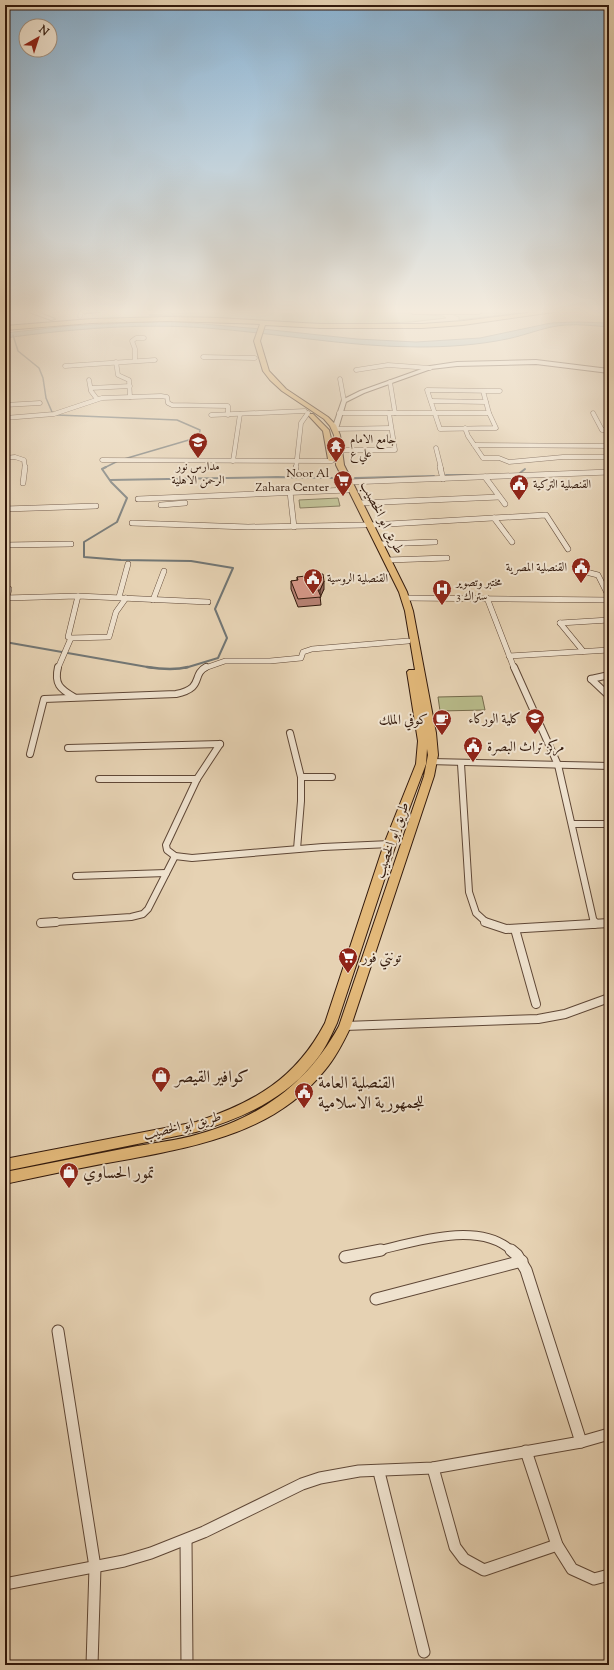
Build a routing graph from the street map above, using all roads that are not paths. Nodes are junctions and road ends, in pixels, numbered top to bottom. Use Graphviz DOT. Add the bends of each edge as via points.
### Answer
graph roads {
  1 [pos="5,390"];
  2 [pos="92,390"];
  3 [pos="130,390"];
  4 [pos="281,390"];
  5 [pos="342,390"];
  6 [pos="368,390"];
  7 [pos="392,390"];
  8 [pos="483,390"];
  9 [pos="500,391"];
  10 [pos="130,397"];
  11 [pos="96,399"];
  12 [pos="344,401"];
  13 [pos="431,401"];
  14 [pos="486,402"];
  15 [pos="40,403"];
  16 [pos="6,405"];
  17 [pos="307,412"];
  18 [pos="339,413"];
  19 [pos="389,413"];
  20 [pos="396,413"];
  21 [pos="435,413"];
  22 [pos="489,413"];
  23 [pos="240,414"];
  24 [pos="593,414"];
  25 [pos="212,415"];
  26 [pos="228,415"];
  27 [pos="6,418"];
  28 [pos="391,428"];
  29 [pos="465,428"];
  30 [pos="335,429"];
  31 [pos="609,430"];
  32 [pos="474,445"];
  33 [pos="609,446"];
  34 [pos="436,448"];
  35 [pos="333,454"];
  36 [pos="609,457"];
  37 [pos="5,458"];
  38 [pos="102,460"];
  39 [pos="233,461"];
  40 [pos="297,462"];
  41 [pos="609,472"];
  42 [pos="295,476"];
  43 [pos="485,477"];
  44 [pos="443,479"];
  45 [pos="23,483"];
  46 [pos="348,486"];
  47 [pos="290,494"];
  48 [pos="500,496"];
  49 [pos="138,499"];
  50 [pos="360,503"];
  51 [pos="505,504"];
  52 [pos="161,505"];
  53 [pos="96,506"];
  54 [pos="5,508"];
  55 [pos="494,518"];
  56 [pos="132,523"];
  57 [pos="368,525"];
  58 [pos="294,527"];
  59 [pos="436,542"];
  60 [pos="512,542"];
  61 [pos="71,544"];
  62 [pos="380,544"];
  63 [pos="5,545"];
  64 [pos="568,549"];
  65 [pos="447,558"];
  66 [pos="388,560"];
  67 [pos="128,564"];
  68 [pos="579,564"];
  69 [pos="164,571"];
  70 [pos="5,588"];
  71 [pos="78,596"];
  72 [pos="119,597"];
  73 [pos="609,597"];
  74 [pos="6,598"];
  75 [pos="126,598"];
  76 [pos="406,598"];
  77 [pos="487,598"];
  78 [pos="153,600"];
  79 [pos="609,600"];
  80 [pos="208,602"];
  81 [pos="609,620"];
  82 [pos="71,638"];
  83 [pos="408,641"];
  84 [pos="609,650"];
  85 [pos="583,651"];
  86 [pos="509,656"];
  87 [pos="415,666"];
  88 [pos="609,675"];
  89 [pos="609,696"];
  90 [pos="75,698"];
  91 [pos="290,733"];
  92 [pos="68,748"];
  93 [pos="30,754"];
  94 [pos="432,762"];
  95 [pos="461,764"];
  96 [pos="558,765"];
  97 [pos="609,766"];
  98 [pos="301,777"];
  99 [pos="332,777"];
  100 [pos="99,779"];
  101 [pos="197,779"];
  102 [pos="572,824"];
  103 [pos="609,824"];
  104 [pos="390,844"];
  105 [pos="296,849"];
  106 [pos="175,856"];
  107 [pos="166,873"];
  108 [pos="76,876"];
  109 [pos="376,886"];
  110 [pos="391,887"];
  111 [pos="41,923"];
  112 [pos="609,923"];
  113 [pos="594,924"];
  114 [pos="515,929"];
  115 [pos="609,998"];
  116 [pos="536,1004"];
  117 [pos="345,1026"];
  118 [pos="5,1165"];
  119 [pos="5,1178"];
  120 [pos="345,1256"];
  121 [pos="522,1261"];
  122 [pos="376,1299"];
  123 [pos="58,1331"];
  124 [pos="609,1434"];
  125 [pos="581,1442"];
  126 [pos="526,1452"];
  127 [pos="433,1468"];
  128 [pos="378,1472"];
  129 [pos="186,1540"];
  130 [pos="557,1545"];
  131 [pos="95,1566"];
  132 [pos="609,1575"];
  133 [pos="5,1584"];
  134 [pos="424,1652"];
  135 [pos="92,1665"];
  136 [pos="187,1665"];
  1 -- 16 [label="street"];
  2 -- 11 [label="street"];
  3 -- 10 [label="street"];
  4 -- 17 [label="main road, طريق ابو الخصيب"];
  4 -- 30 [label="main road, طريق ابو الخصيب" via="326,418"];
  5 -- 12 [label="street"];
  6 -- 12 [label="street"];
  7 -- 20 [label="street"];
  8 -- 9 [label="street"];
  8 -- 13 [label="street" via="427,390"];
  8 -- 14 [label="street"];
  10 -- 11 [label="street"];
  10 -- 26 [label="street" via="164,396 169,404 174,405 226,406 229,407"];
  11 -- 27 [label="street" via="54,414"];
  12 -- 18 [label="street"];
  13 -- 14 [label="street"];
  13 -- 21 [label="street"];
  14 -- 22 [label="street"];
  15 -- 16 [label="street"];
  16 -- 27 [label="street"];
  17 -- 23 [label="street"];
  17 -- 35 [label="main road, طريق ابو الخصيب" via="326,430"];
  17 -- 40 [label="street" via="301,423"];
  18 -- 19 [label="street"];
  18 -- 30 [label="street"];
  19 -- 20 [label="street"];
  19 -- 28 [label="street"];
  20 -- 21 [label="street"];
  21 -- 22 [label="street"];
  21 -- 29 [label="street" via="440,429"];
  22 -- 29 [label="street" via="496,428"];
  23 -- 26 [label="street"];
  23 -- 39 [label="street"];
  24 -- 31 [label="street" via="602,430"];
  25 -- 26 [label="street"];
  28 -- 30 [label="street"];
  28 -- 35 [label="street" via="395,450"];
  29 -- 32 [label="street"];
  30 -- 35 [label="main road, طريق ابو الخصيب"];
  32 -- 33 [label="street"];
  32 -- 36 [label="street" via="484,458 499,458 509,462 563,457"];
  34 -- 44 [label="street"];
  35 -- 40 [label="street"];
  35 -- 46 [label="main road, طريق ابو الخصيب"];
  37 -- 45 [label="street" via="15,457 24,460"];
  38 -- 39 [label="street"];
  39 -- 40 [label="street"];
  40 -- 42 [label="street"];
  41 -- 43 [label="street"];
  43 -- 44 [label="street"];
  43 -- 48 [label="street"];
  44 -- 46 [label="street"];
  46 -- 47 [label="street"];
  46 -- 50 [label="main road, طريق ابو الخصيب"];
  46 -- 57 [label="main road, طريق ابو الخصيب"];
  47 -- 49 [label="street"];
  47 -- 52 [label="street"];
  47 -- 58 [label="street"];
  48 -- 50 [label="street"];
  48 -- 51 [label="street"];
  50 -- 57 [label="main road, طريق ابو الخصيب"];
  53 -- 54 [label="street"];
  55 -- 57 [label="street"];
  55 -- 60 [label="street"];
  55 -- 64 [label="street" via="546,515"];
  56 -- 58 [label="street"];
  57 -- 58 [label="street"];
  57 -- 62 [label="main road, طريق ابو الخصيب"];
  57 -- 83 [label="main road, طريق ابو الخصيب" via="398,594"];
  59 -- 62 [label="street"];
  61 -- 63 [label="street"];
  62 -- 66 [label="main road, طريق ابو الخصيب"];
  65 -- 66 [label="street"];
  66 -- 76 [label="main road, طريق ابو الخصيب"];
  67 -- 72 [label="street"];
  68 -- 73 [label="street" via="586,572 598,575"];
  69 -- 78 [label="street"];
  70 -- 74 [label="street" via="9,589"];
  71 -- 72 [label="street"];
  71 -- 74 [label="street"];
  71 -- 82 [label="street" via="68,637"];
  72 -- 75 [label="street"];
  75 -- 78 [label="street"];
  75 -- 82 [label="street" via="116,612 109,637"];
  76 -- 77 [label="street"];
  76 -- 87 [label="main road, طريق ابو الخصيب"];
  77 -- 79 [label="street"];
  77 -- 86 [label="street"];
  78 -- 80 [label="street"];
  81 -- 85 [label="street" via="560,623"];
  82 -- 90 [label="street" via="56,670 63,691"];
  83 -- 87 [label="main road, طريق ابو الخصيب"];
  83 -- 90 [label="street" via="312,649 303,652 301,658 287,660 210,665 202,670 197,683 190,690 181,693"];
  84 -- 85 [label="street"];
  85 -- 86 [label="street"];
  86 -- 96 [label="street"];
  87 -- 94 [label="main road, طريق ابو الخصيب" via="431,733"];
  87 -- 104 [label="main road, طريق ابو الخصيب" via="423,756 420,772"];
  88 -- 89 [label="street" via="591,679"];
  90 -- 93 [label="street" via="44,698"];
  91 -- 98 [label="street"];
  92 -- 101 [label="street" via="220,744"];
  94 -- 95 [label="street"];
  94 -- 110 [label="main road, طريق ابو الخصيب"];
  95 -- 96 [label="street"];
  95 -- 114 [label="street" via="470,902 482,921 497,927"];
  96 -- 97 [label="street"];
  96 -- 102 [label="street"];
  98 -- 99 [label="street"];
  98 -- 105 [label="street"];
  100 -- 101 [label="street"];
  101 -- 106 [label="street" via="166,845 167,850"];
  102 -- 103 [label="street"];
  102 -- 113 [label="street"];
  104 -- 105 [label="street"];
  104 -- 109 [label="main road, طريق ابو الخصيب"];
  105 -- 106 [label="street" via="192,858"];
  106 -- 107 [label="street"];
  107 -- 108 [label="street"];
  107 -- 111 [label="street" via="148,909 140,915"];
  109 -- 110 [label="main road"];
  109 -- 118 [label="main road, طريق ابو الخصيب" via="326,1036 309,1062 284,1085 241,1111 196,1127"];
  110 -- 117 [label="main road, طريق ابو الخصيب"];
  112 -- 113 [label="street"];
  113 -- 114 [label="street"];
  114 -- 116 [label="street"];
  115 -- 117 [label="street" via="565,1014 538,1019"];
  117 -- 119 [label="main road, طريق ابو الخصيب" via="331,1054 308,1081 278,1105 241,1125 177,1145"];
  120 -- 121 [label="street" via="469,1233 500,1241"];
  121 -- 122 [label="street"];
  121 -- 125 [label="street"];
  123 -- 131 [label="street"];
  124 -- 125 [label="street"];
  125 -- 126 [label="street"];
  126 -- 127 [label="street"];
  126 -- 130 [label="street"];
  127 -- 128 [label="street"];
  127 -- 130 [label="street" via="455,1547 464,1559 484,1570"];
  128 -- 129 [label="street" via="359,1471 302,1484"];
  128 -- 134 [label="street"];
  129 -- 131 [label="street" via="151,1553"];
  129 -- 136 [label="street"];
  130 -- 132 [label="street" via="572,1570 594,1579"];
  131 -- 133 [label="street"];
  131 -- 135 [label="street"];
}
